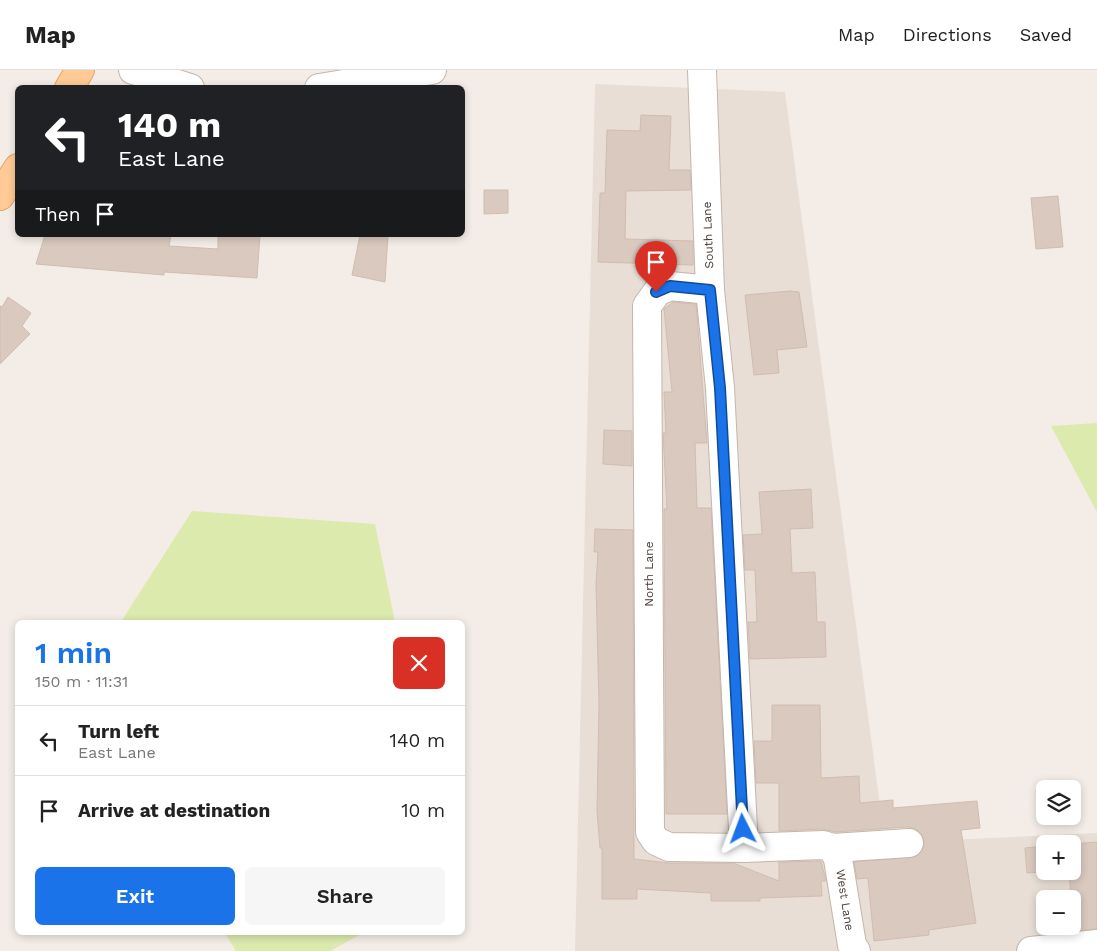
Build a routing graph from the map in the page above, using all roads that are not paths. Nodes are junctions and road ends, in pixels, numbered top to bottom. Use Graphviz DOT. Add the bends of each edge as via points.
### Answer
graph roads {
  1 [pos="80,70"];
  2 [pos="133,70"];
  3 [pos="432,70"];
  4 [pos="702,70"];
  5 [pos="71,85"];
  6 [pos="180,85"];
  7 [pos="338,85"];
  8 [pos="15,173"];
  9 [pos="0,196"];
  10 [pos="710,290"];
  11 [pos="909,843"];
  12 [pos="744,848"];
  13 [pos="832,848"];
  14 [pos="1097,944"];
  15 [pos="856,951"];
  16 [pos="1031,951"];
  1 -- 5 [label="main road"];
  2 -- 6 [label="street"];
  3 -- 7 [label="street"];
  4 -- 10 [label="street, South Lane"];
  8 -- 9 [label="main road"];
  10 -- 12 [label="street, South Lane" via="720,398"];
  10 -- 12 [label="street, North Lane" via="670,286 656,292 648,306 650,832 656,841 669,847"];
  11 -- 13 [label="street"];
  12 -- 13 [label="street" via="823,845"];
  13 -- 15 [label="street, West Lane" via="838,860 852,945"];
  14 -- 16 [label="street"];
}
